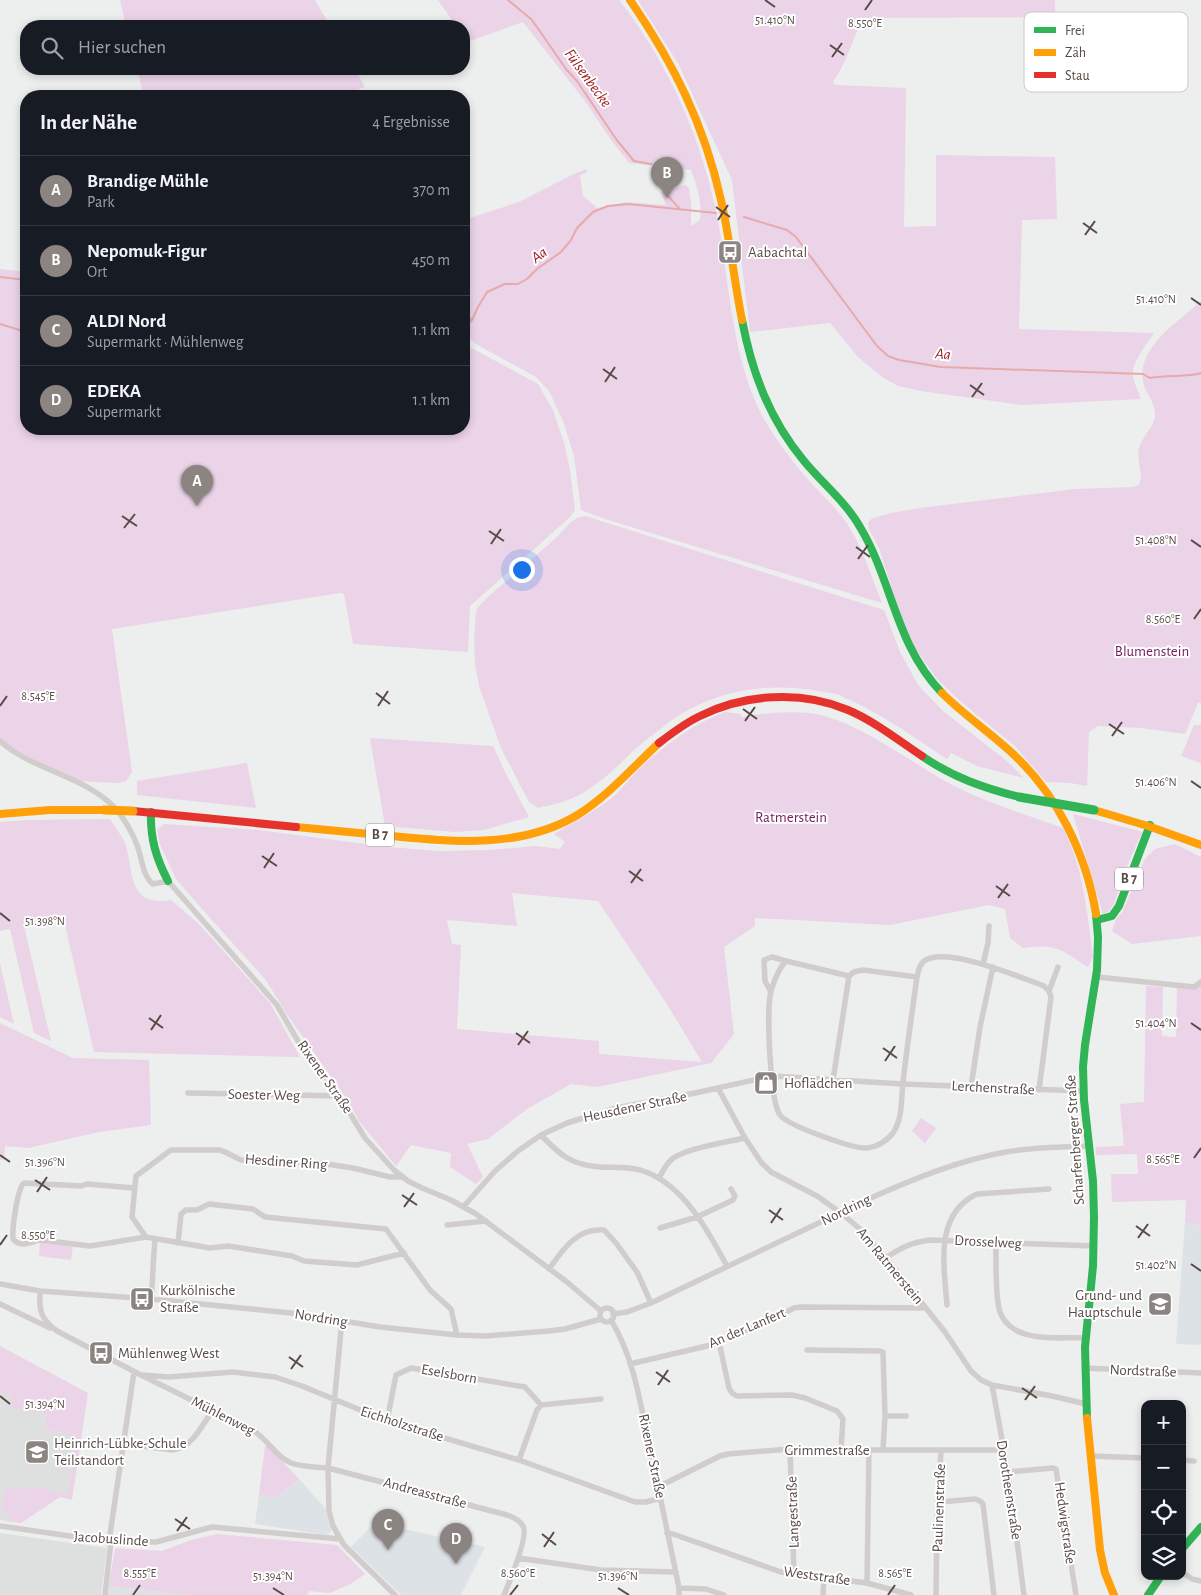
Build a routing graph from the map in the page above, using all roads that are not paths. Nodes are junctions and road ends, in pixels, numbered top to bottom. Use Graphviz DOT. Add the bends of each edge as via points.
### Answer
graph roads {
  1 [pos="630,0"];
  2 [pos="0,741"];
  3 [pos="151,812"];
  4 [pos="0,814"];
  5 [pos="1150,825"];
  6 [pos="1201,845"];
  7 [pos="168,880"];
  8 [pos="1097,920"];
  9 [pos="989,926"];
  10 [pos="786,961"];
  11 [pos="983,964"];
  12 [pos="994,967"];
  13 [pos="1058,967"];
  14 [pos="849,976"];
  15 [pos="917,976"];
  16 [pos="1097,977"];
  17 [pos="1201,982"];
  18 [pos="1049,991"];
  19 [pos="771,992"];
  20 [pos="772,1076"];
  21 [pos="833,1080"];
  22 [pos="902,1084"];
  23 [pos="718,1088"];
  24 [pos="972,1088"];
  25 [pos="1039,1090"];
  26 [pos="1083,1091"];
  27 [pos="188,1093"];
  28 [pos="340,1096"];
  29 [pos="541,1135"];
  30 [pos="745,1138"];
  31 [pos="1090,1146"];
  32 [pos="402,1177"];
  33 [pos="659,1178"];
  34 [pos="134,1188"];
  35 [pos="731,1189"];
  36 [pos="1049,1189"];
  37 [pos="464,1206"];
  38 [pos="841,1213"];
  39 [pos="697,1217"];
  40 [pos="486,1221"];
  41 [pos="446,1225"];
  42 [pos="660,1228"];
  43 [pos="146,1237"];
  44 [pos="155,1240"];
  45 [pos="944,1240"];
  46 [pos="178,1243"];
  47 [pos="996,1243"];
  48 [pos="1094,1246"];
  49 [pos="404,1253"];
  50 [pos="886,1258"];
  51 [pos="727,1266"];
  52 [pos="549,1269"];
  53 [pos="0,1284"];
  54 [pos="40,1291"];
  55 [pos="151,1299"];
  56 [pos="650,1303"];
  57 [pos="0,1304"];
  58 [pos="947,1305"];
  59 [pos="926,1308"];
  60 [pos="601,1311"];
  61 [pos="612,1317"];
  62 [pos="601,1319"];
  63 [pos="342,1320"];
  64 [pos="57,1330"];
  65 [pos="457,1335"];
  66 [pos="1086,1338"];
  67 [pos="719,1342"];
  68 [pos="807,1350"];
  69 [pos="630,1364"];
  70 [pos="1084,1368"];
  71 [pos="136,1373"];
  72 [pos="1201,1373"];
  73 [pos="168,1377"];
  74 [pos="992,1386"];
  75 [pos="169,1389"];
  76 [pos="602,1399"];
  77 [pos="335,1400"];
  78 [pos="1086,1404"];
  79 [pos="541,1405"];
  80 [pos="212,1410"];
  81 [pos="885,1416"];
  82 [pos="906,1416"];
  83 [pos="387,1421"];
  84 [pos="124,1444"];
  85 [pos="790,1449"];
  86 [pos="841,1449"];
  87 [pos="869,1450"];
  88 [pos="883,1450"];
  89 [pos="1003,1450"];
  90 [pos="941,1451"];
  91 [pos="1090,1456"];
  92 [pos="1141,1458"];
  93 [pos="519,1460"];
  94 [pos="1186,1461"];
  95 [pos="1194,1462"];
  96 [pos="328,1468"];
  97 [pos="1008,1472"];
  98 [pos="658,1487"];
  99 [pos="661,1498"];
  100 [pos="938,1502"];
  101 [pos="0,1526"];
  102 [pos="1201,1527"];
  103 [pos="667,1533"];
  104 [pos="340,1540"];
  105 [pos="110,1541"];
  106 [pos="1186,1544"];
  107 [pos="518,1558"];
  108 [pos="676,1572"];
  109 [pos="794,1574"];
  110 [pos="1186,1575"];
  111 [pos="824,1578"];
  112 [pos="1158,1580"];
  113 [pos="1201,1581"];
  114 [pos="867,1582"];
  115 [pos="679,1588"];
  116 [pos="105,1595"];
  117 [pos="395,1595"];
  118 [pos="504,1595"];
  119 [pos="680,1595"];
  120 [pos="724,1595"];
  121 [pos="823,1595"];
  122 [pos="911,1595"];
  123 [pos="936,1595"];
  124 [pos="994,1595"];
  125 [pos="1024,1595"];
  126 [pos="1076,1595"];
  127 [pos="1114,1595"];
  128 [pos="1148,1595"];
  1 -- 8 [label="street, Scharfenberger Straße" via="668,58 705,141 720,191 743,329 765,402 787,440 858,524 876,557 906,644 926,676 1017,758 1061,814 1084,865"];
  2 -- 7 [label="street" via="22,757 90,789 109,802 131,831 147,879 153,884"];
  3 -- 4 [label="street, B 7, bridge" via="50,810"];
  3 -- 5 [label="street, B 7, bridge" via="438,841 486,842 534,834 571,819 592,806 662,740 688,722 719,707 775,697 807,699 856,714 943,769 987,788"];
  3 -- 7 [label="street" via="155,854"];
  5 -- 6 [label="street, B 7"];
  5 -- 8 [label="street, B 7" via="1119,906 1112,916"];
  7 -- 28 [label="street, Rixener Straße" via="273,1000 309,1060"];
  8 -- 16 [label="street, Scharfenberger Straße"];
  9 -- 11 [label="street"];
  10 -- 14 [label="street"];
  10 -- 19 [label="street"];
  10 -- 19 [label="street" via="772,957 764,960 765,982"];
  11 -- 12 [label="street"];
  11 -- 15 [label="street" via="932,958 924,962"];
  12 -- 18 [label="street" via="1044,986"];
  12 -- 24 [label="street" via="980,1027"];
  13 -- 18 [label="street"];
  14 -- 15 [label="street" via="863,970"];
  14 -- 21 [label="street"];
  15 -- 22 [label="street"];
  16 -- 17 [label="street" via="1194,987"];
  16 -- 26 [label="street, Scharfenberger Straße" via="1085,1039"];
  18 -- 25 [label="street" via="1051,998"];
  19 -- 20 [label="street"];
  20 -- 21 [label="street, Lerchenstraße"];
  20 -- 22 [label="street" via="776,1108 784,1119 859,1148 878,1146 892,1135 900,1115"];
  20 -- 23 [label="street, Lerchenstraße"];
  21 -- 22 [label="street, Lerchenstraße"];
  22 -- 24 [label="street, Lerchenstraße"];
  23 -- 29 [label="street, Heusdener Straße" via="593,1114"];
  23 -- 30 [label="street, Am Ratmerstein"];
  24 -- 25 [label="street, Lerchenstraße"];
  25 -- 26 [label="street, Lerchenstraße"];
  26 -- 31 [label="street, Scharfenberger Straße"];
  27 -- 28 [label="street, Soester Weg"];
  28 -- 32 [label="street, Rixener Straße" via="365,1138"];
  29 -- 33 [label="street" via="558,1153 570,1160 584,1165 644,1171"];
  29 -- 37 [label="street, Heusdener Straße" via="500,1167"];
  30 -- 33 [label="street" via="675,1157"];
  30 -- 38 [label="street, Am Ratmerstein" via="771,1172 817,1196"];
  31 -- 38 [label="street, Nordring" via="1007,1152 972,1160 904,1183"];
  31 -- 48 [label="street, Scharfenberger Straße" via="1094,1182"];
  32 -- 34 [label="street, Hesdiner Ring" via="320,1163 241,1160 220,1150 173,1150 137,1174"];
  32 -- 37 [label="street, Rixener Straße"];
  33 -- 39 [label="street" via="669,1184"];
  34 -- 43 [label="street, Hesdiner Ring" via="132,1217"];
  34 -- 43 [label="street" via="24,1183 15,1210 13,1239 28,1244 41,1240 90,1246"];
  35 -- 39 [label="street" via="735,1196 733,1200"];
  36 -- 45 [label="street" via="977,1194 968,1198 954,1213"];
  37 -- 40 [label="street, Rixener Straße"];
  38 -- 50 [label="street, Am Ratmerstein"];
  38 -- 51 [label="street, Nordring"];
  39 -- 42 [label="street"];
  39 -- 51 [label="street"];
  40 -- 41 [label="street"];
  40 -- 52 [label="street, Rixener Straße"];
  43 -- 44 [label="street"];
  44 -- 46 [label="street"];
  44 -- 55 [label="street"];
  45 -- 47 [label="street, Drosselweg"];
  45 -- 50 [label="street, Drosselweg" via="911,1244"];
  45 -- 58 [label="street"];
  46 -- 49 [label="street" via="214,1249 228,1246 292,1256 304,1261 357,1265"];
  46 -- 49 [label="street" via="181,1214 209,1204 253,1209 265,1217 386,1229"];
  47 -- 48 [label="street, Drosselweg"];
  47 -- 66 [label="street" via="998,1299 1006,1322 1013,1329 1037,1337"];
  48 -- 66 [label="street, Scharfenberger Straße"];
  49 -- 65 [label="street" via="432,1292 451,1309"];
  50 -- 59 [label="street, Am Ratmerstein"];
  51 -- 56 [label="street, Nordring"];
  52 -- 56 [label="street" via="574,1238 598,1229 604,1230 637,1272"];
  52 -- 60 [label="street, Rixener Straße"];
  53 -- 54 [label="street"];
  54 -- 55 [label="street, Nordring"];
  54 -- 64 [label="street, Mühlenweg" via="41,1314"];
  55 -- 63 [label="street, Nordring"];
  56 -- 61 [label="street, Nordring"];
  57 -- 64 [label="street, Mühlenweg"];
  59 -- 67 [label="street, An der Lanfert" via="794,1308"];
  59 -- 74 [label="street, Am Ratmerstein" via="971,1371"];
  60 -- 61 [label="street" via="612,1310"];
  60 -- 62 [label="street"];
  61 -- 62 [label="street" via="605,1322"];
  61 -- 69 [label="street, Rixener Straße"];
  62 -- 65 [label="street, Nordring" via="549,1331"];
  63 -- 65 [label="street, Nordring" via="380,1328"];
  63 -- 77 [label="street"];
  64 -- 71 [label="street, Mühlenweg"];
  66 -- 70 [label="street, Scharfenberger Straße"];
  67 -- 69 [label="street, An der Lanfert"];
  67 -- 86 [label="street" via="732,1393 737,1396 792,1395 837,1411 843,1419"];
  68 -- 81 [label="street" via="883,1352"];
  69 -- 98 [label="street, Rixener Straße"];
  70 -- 72 [label="street, Nordstraße"];
  70 -- 78 [label="street, Scharfenberger Straße"];
  71 -- 73 [label="street, Eichholzstraße"];
  71 -- 75 [label="street, Mühlenweg"];
  71 -- 84 [label="street"];
  73 -- 75 [label="street" via="165,1382"];
  73 -- 77 [label="street, Eichholzstraße" via="233,1372 269,1376"];
  74 -- 78 [label="street, Am Ratmerstein"];
  74 -- 89 [label="street, Dorotheenstraße"];
  75 -- 80 [label="street, Mühlenweg"];
  76 -- 79 [label="street"];
  77 -- 83 [label="street, Eichholzstraße"];
  77 -- 96 [label="street"];
  78 -- 91 [label="street, Scharfenberger Straße"];
  79 -- 83 [label="street, Eselsborn" via="526,1387 411,1368 396,1375"];
  79 -- 93 [label="street"];
  80 -- 84 [label="street" via="192,1440 178,1449"];
  80 -- 96 [label="street, Mühlenweg" via="262,1436 289,1462"];
  81 -- 82 [label="street"];
  81 -- 88 [label="street"];
  83 -- 93 [label="street, Eichholzstraße"];
  84 -- 105 [label="street"];
  85 -- 86 [label="street, Grimmestraße"];
  85 -- 98 [label="street, Grimmestraße" via="720,1456"];
  85 -- 109 [label="street, Langestraße"];
  86 -- 87 [label="street, Grimmestraße"];
  87 -- 88 [label="street, Grimmestraße"];
  87 -- 114 [label="street"];
  88 -- 90 [label="street, Grimmestraße"];
  89 -- 90 [label="street, Grimmestraße"];
  89 -- 97 [label="street, Dorotheenstraße"];
  90 -- 100 [label="street, Paulinenstraße"];
  91 -- 92 [label="street"];
  91 -- 127 [label="street, Scharfenberger Straße" via="1100,1550"];
  93 -- 99 [label="street, Eichholzstraße" via="635,1502"];
  94 -- 95 [label="street"];
  96 -- 104 [label="street" via="328,1507"];
  96 -- 107 [label="street, Andreasstraße" via="507,1515 520,1523 525,1532"];
  97 -- 125 [label="street, Dorotheenstraße"];
  97 -- 126 [label="street, Hedwigstraße" via="1056,1469"];
  98 -- 99 [label="street, Rixener Straße"];
  99 -- 103 [label="street, Rixener Straße"];
  100 -- 123 [label="street, Paulinenstraße"];
  100 -- 124 [label="street" via="975,1499 983,1504"];
  101 -- 105 [label="street, Jacobuslinde"];
  102 -- 106 [label="street"];
  103 -- 108 [label="street, Rixener Straße"];
  103 -- 109 [label="street, Weststraße"];
  104 -- 105 [label="street, Jacobuslinde" via="212,1527 156,1542"];
  104 -- 117 [label="street"];
  105 -- 116 [label="street"];
  107 -- 108 [label="street" via="601,1570"];
  107 -- 118 [label="street"];
  108 -- 115 [label="street, Rixener Straße"];
  109 -- 111 [label="street, Weststraße"];
  110 -- 113 [label="street"];
  111 -- 114 [label="street, Weststraße"];
  111 -- 121 [label="street"];
  112 -- 128 [label="street"];
  114 -- 122 [label="street, Weststraße"];
  115 -- 119 [label="street, Rixener Straße"];
  115 -- 120 [label="street" via="706,1589"];
}
